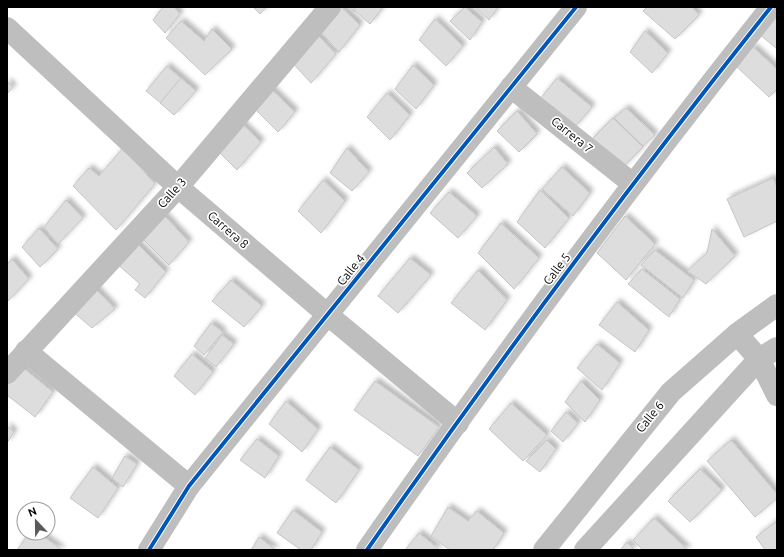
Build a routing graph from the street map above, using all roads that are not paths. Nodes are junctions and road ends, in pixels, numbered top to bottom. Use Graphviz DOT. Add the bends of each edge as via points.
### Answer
graph roads {
  1 [pos="330,7"];
  2 [pos="576,7"];
  3 [pos="771,7"];
  4 [pos="7,28"];
  5 [pos="511,87"];
  6 [pos="633,184"];
  7 [pos="178,187"];
  8 [pos="777,305"];
  9 [pos="328,315"];
  10 [pos="737,334"];
  11 [pos="26,351"];
  12 [pos="768,353"];
  13 [pos="7,373"];
  14 [pos="777,395"];
  15 [pos="458,423"];
  16 [pos="189,486"];
  17 [pos="149,550"];
  18 [pos="367,550"];
  19 [pos="544,550"];
  20 [pos="586,550"];
  1 -- 7 [label="street, Calle 3"];
  2 -- 5 [label="street, Calle 4"];
  3 -- 6 [label="street, Calle 5"];
  4 -- 7 [label="street, Carrera 8"];
  5 -- 6 [label="street, Carrera 7"];
  5 -- 9 [label="street, Calle 4"];
  6 -- 15 [label="street, Calle 5"];
  7 -- 9 [label="street, Carrera 8"];
  7 -- 11 [label="street, Calle 3"];
  8 -- 10 [label="street, Calle 6"];
  9 -- 15 [label="street, Carrera 8"];
  9 -- 16 [label="street, Calle 4"];
  10 -- 12 [label="street"];
  10 -- 19 [label="street, Calle 6" via="671,392"];
  11 -- 13 [label="street, Calle 3"];
  11 -- 16 [label="street"];
  12 -- 14 [label="street"];
  12 -- 20 [label="street"];
  15 -- 18 [label="street, Calle 5" via="435,451"];
  16 -- 17 [label="street, Calle 4"];
}
